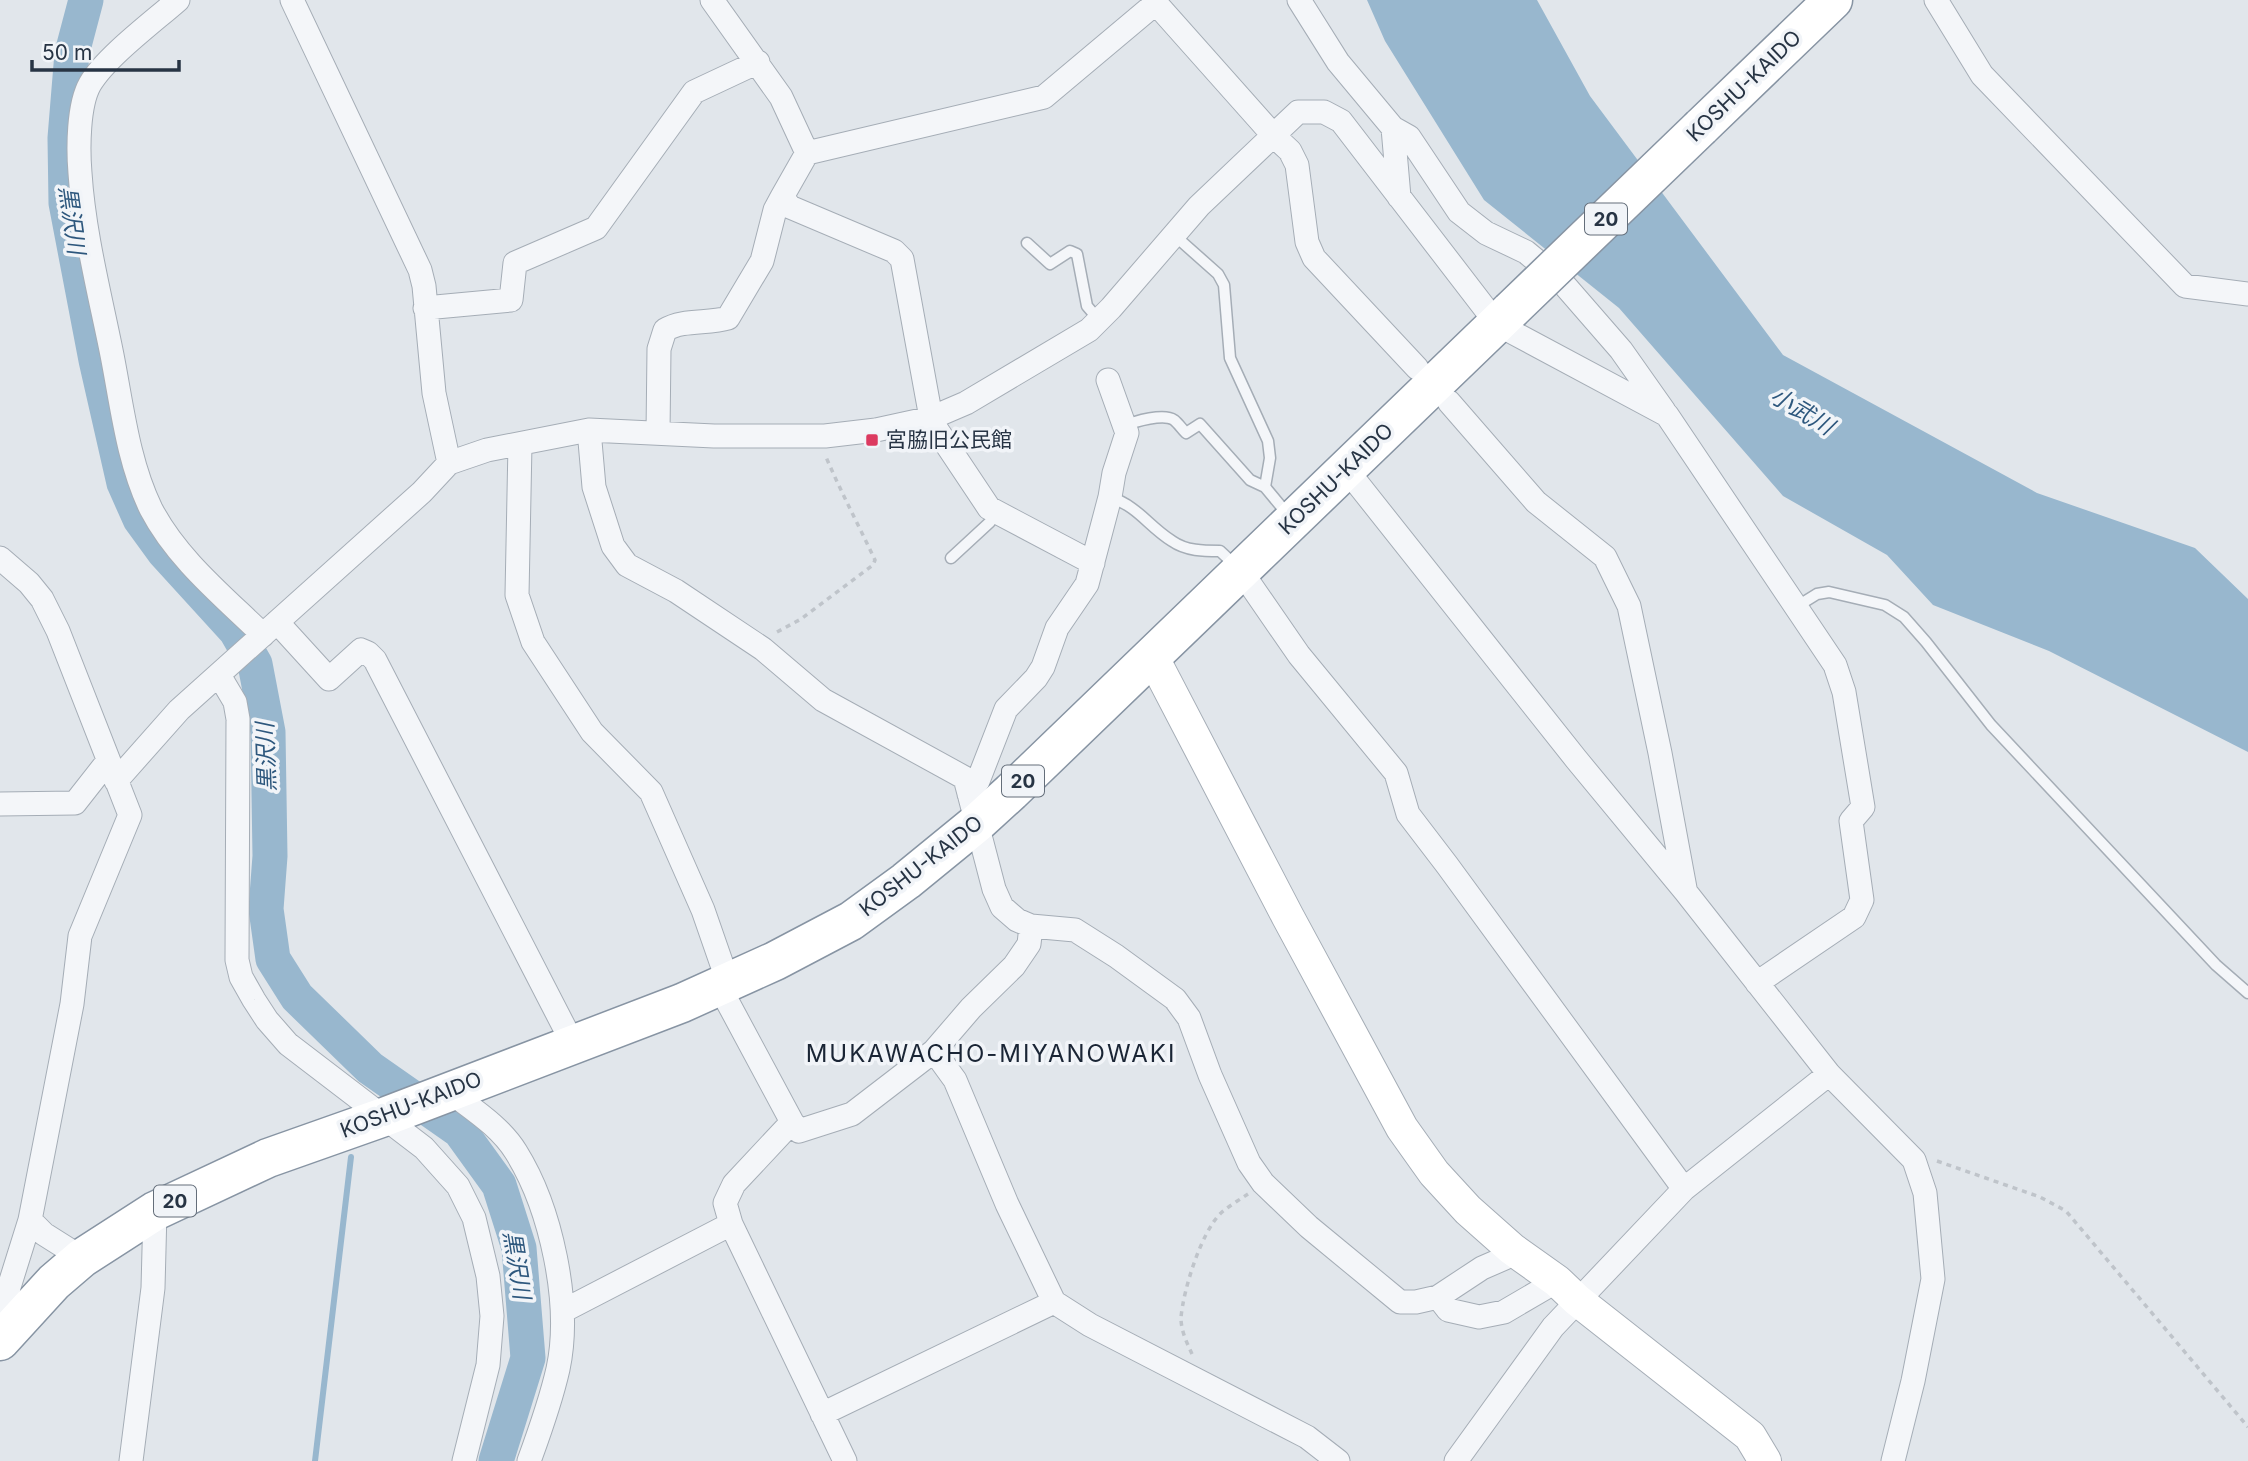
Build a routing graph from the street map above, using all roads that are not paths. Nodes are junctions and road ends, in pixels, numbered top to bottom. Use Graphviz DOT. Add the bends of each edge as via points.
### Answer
graph roads {
  1 [pos="178,0"];
  2 [pos="292,0"];
  3 [pos="712,0"];
  4 [pos="1298,0"];
  5 [pos="1833,0"];
  6 [pos="1936,0"];
  7 [pos="1154,2"];
  8 [pos="758,62"];
  9 [pos="1392,128"];
  10 [pos="1274,136"];
  11 [pos="807,153"];
  12 [pos="782,197"];
  13 [pos="1399,197"];
  14 [pos="1173,233"];
  15 [pos="1027,243"];
  16 [pos="2248,294"];
  17 [pos="425,308"];
  18 [pos="1503,318"];
  19 [pos="1099,320"];
  20 [pos="1417,368"];
  21 [pos="1108,380"];
  22 [pos="1449,402"];
  23 [pos="1667,415"];
  24 [pos="931,418"];
  25 [pos="1125,426"];
  26 [pos="589,430"];
  27 [pos="658,433"];
  28 [pos="520,444"];
  29 [pos="449,463"];
  30 [pos="1346,469"];
  31 [pos="1265,488"];
  32 [pos="1110,498"];
  33 [pos="996,513"];
  34 [pos="1293,521"];
  35 [pos="0,558"];
  36 [pos="951,558"];
  37 [pos="1093,563"];
  38 [pos="1241,571"];
  39 [pos="1796,607"];
  40 [pos="264,634"];
  41 [pos="1152,656"];
  42 [pos="221,672"];
  43 [pos="112,771"];
  44 [pos="0,804"];
  45 [pos="973,809"];
  46 [pos="1685,891"];
  47 [pos="1031,926"];
  48 [pos="1757,983"];
  49 [pos="723,984"];
  50 [pos="2248,993"];
  51 [pos="573,1044"];
  52 [pos="934,1051"];
  53 [pos="1829,1074"];
  54 [pos="449,1091"];
  55 [pos="384,1117"];
  56 [pos="792,1122"];
  57 [pos="1684,1189"];
  58 [pos="155,1211"];
  59 [pos="30,1220"];
  60 [pos="731,1224"];
  61 [pos="1512,1249"];
  62 [pos="82,1258"];
  63 [pos="5,1286"];
  64 [pos="1567,1291"];
  65 [pos="1438,1297"];
  66 [pos="1054,1302"];
  67 [pos="563,1311"];
  68 [pos="0,1340"];
  69 [pos="822,1414"];
  70 [pos="131,1461"];
  71 [pos="464,1461"];
  72 [pos="529,1461"];
  73 [pos="845,1461"];
  74 [pos="1338,1461"];
  75 [pos="1456,1461"];
  76 [pos="1765,1461"];
  77 [pos="1893,1461"];
  1 -- 40 [label="street" via="90,84 81,126 84,209 121,404 144,493 175,546"];
  2 -- 17 [label="street" via="413,252 424,286"];
  3 -- 8 [label="street"];
  4 -- 9 [label="street" via="1338,62"];
  5 -- 18 [label="highway, KOSHU-KAIDO / 20, bridge"];
  6 -- 16 [label="street" via="1982,75 2185,286"];
  7 -- 10 [label="street"];
  7 -- 11 [label="street" via="1044,97"];
  8 -- 11 [label="street" via="781,97"];
  8 -- 17 [label="street" via="694,92 596,228 515,263 511,300"];
  9 -- 13 [label="street"];
  9 -- 23 [label="street" via="1409,137 1459,212 1486,233 1525,252 1561,281 1621,350"];
  10 -- 13 [label="street" via="1298,112 1325,113 1341,121"];
  10 -- 14 [label="street"];
  10 -- 20 [label="street" via="1297,165 1307,242 1314,258"];
  11 -- 12 [label="street"];
  12 -- 24 [label="street" via="790,207 894,251 902,259"];
  12 -- 27 [label="street" via="762,261 728,318 674,324 665,330 659,349"];
  13 -- 18 [label="street"];
  14 -- 19 [label="street"];
  14 -- 31 [label="lane" via="1224,285 1230,358 1268,441"];
  15 -- 19 [label="lane" via="1050,264 1070,251 1077,254 1087,306"];
  17 -- 29 [label="street" via="434,393"];
  18 -- 23 [label="street"];
  18 -- 30 [label="highway, KOSHU-KAIDO / 20"];
  19 -- 24 [label="street" via="1048,356 967,403"];
  21 -- 25 [label="street"];
  22 -- 46 [label="street" via="1536,502 1605,557 1629,606"];
  23 -- 39 [label="street"];
  24 -- 27 [label="street" via="825,436"];
  24 -- 33 [label="street"];
  25 -- 31 [label="lane" via="1165,417 1186,433 1200,424 1250,480"];
  25 -- 32 [label="street"];
  26 -- 27 [label="street"];
  26 -- 28 [label="street"];
  26 -- 45 [label="street" via="594,487 612,547 626,565 676,591 759,646 823,700 965,778"];
  28 -- 29 [label="street"];
  28 -- 49 [label="street" via="517,595 533,642 592,732 651,792 703,910"];
  29 -- 40 [label="street"];
  30 -- 34 [label="highway, KOSHU-KAIDO / 20"];
  30 -- 46 [label="street"];
  31 -- 34 [label="lane"];
  32 -- 37 [label="street"];
  32 -- 38 [label="lane" via="1127,503 1174,543 1198,551 1220,551"];
  33 -- 36 [label="lane"];
  33 -- 37 [label="street"];
  34 -- 38 [label="highway, KOSHU-KAIDO / 20"];
  35 -- 43 [label="street" via="42,599"];
  37 -- 45 [label="street" via="1087,584 1057,628 1043,667 1006,709 978,781"];
  38 -- 41 [label="highway, KOSHU-KAIDO / 20"];
  38 -- 57 [label="street" via="1299,655 1396,773 1408,814"];
  39 -- 48 [label="street" via="1835,665 1844,692 1863,807 1851,821 1862,900 1854,918"];
  39 -- 50 [label="lane" via="1829,592 1885,605 1904,617 1991,725 2216,965"];
  40 -- 42 [label="street"];
  40 -- 51 [label="street" via="329,678 361,650 375,660"];
  41 -- 45 [label="highway, KOSHU-KAIDO / 20"];
  41 -- 61 [label="street" via="1402,1128 1434,1173"];
  42 -- 43 [label="street"];
  42 -- 55 [label="street" via="238,719 237,960 241,977 288,1044"];
  43 -- 44 [label="street" via="75,803"];
  43 -- 59 [label="street" via="130,815 80,936 72,1004"];
  45 -- 47 [label="street" via="1002,907"];
  45 -- 49 [label="highway, KOSHU-KAIDO / 20" via="906,881 851,921"];
  46 -- 48 [label="street"];
  47 -- 52 [label="street" via="1029,944 1014,966"];
  47 -- 65 [label="street" via="1075,930 1175,999 1189,1018 1249,1163 1263,1183 1400,1302"];
  48 -- 53 [label="street"];
  49 -- 51 [label="highway, KOSHU-KAIDO / 20"];
  49 -- 56 [label="street"];
  51 -- 54 [label="highway, KOSHU-KAIDO / 20"];
  52 -- 56 [label="street" via="852,1114 799,1131"];
  52 -- 66 [label="street" via="955,1080"];
  53 -- 57 [label="street"];
  53 -- 77 [label="street" via="1914,1160 1925,1193 1933,1279"];
  54 -- 55 [label="highway, KOSHU-KAIDO / 20"];
  54 -- 67 [label="street" via="493,1125 516,1151 542,1204"];
  55 -- 58 [label="highway, KOSHU-KAIDO / 20" via="268,1158"];
  55 -- 71 [label="street" via="424,1148 458,1186 474,1218 488,1276 492,1316 488,1365"];
  56 -- 60 [label="street" via="734,1184 725,1203"];
  57 -- 64 [label="street"];
  58 -- 62 [label="highway, KOSHU-KAIDO / 20"];
  58 -- 70 [label="street" via="153,1289"];
  59 -- 62 [label="street"];
  59 -- 63 [label="street"];
  60 -- 67 [label="street"];
  60 -- 69 [label="street"];
  61 -- 64 [label="street"];
  61 -- 65 [label="street" via="1505,1258"];
  62 -- 68 [label="highway, KOSHU-KAIDO / 20"];
  63 -- 68 [label="street"];
  64 -- 65 [label="street" via="1479,1317 1448,1310"];
  64 -- 75 [label="street" via="1514,1380"];
  64 -- 76 [label="street" via="1750,1436"];
  66 -- 69 [label="street"];
  66 -- 74 [label="street" via="1307,1437"];
  67 -- 72 [label="street" via="558,1367"];
  69 -- 73 [label="street"];
}
